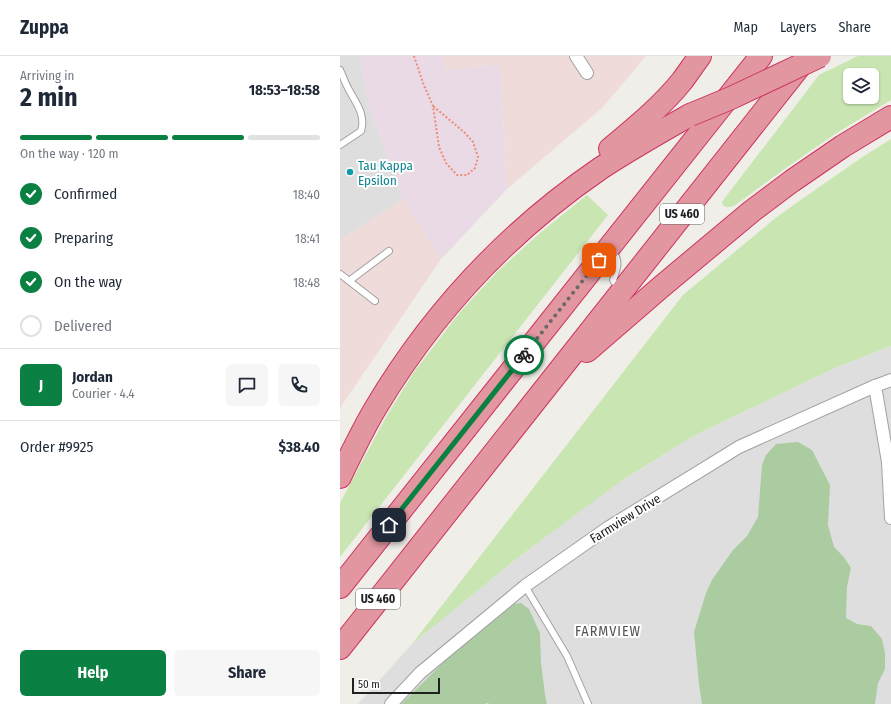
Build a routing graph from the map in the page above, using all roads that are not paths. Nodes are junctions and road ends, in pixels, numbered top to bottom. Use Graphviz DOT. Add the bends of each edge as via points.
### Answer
graph roads {
  1 [pos="576,56"];
  2 [pos="700,56"];
  3 [pos="761,56"];
  4 [pos="808,56"];
  5 [pos="820,56"];
  6 [pos="340,70"];
  7 [pos="587,73"];
  8 [pos="891,117"];
  9 [pos="340,145"];
  10 [pos="554,203"];
  11 [pos="609,248"];
  12 [pos="389,251"];
  13 [pos="340,274"];
  14 [pos="349,281"];
  15 [pos="621,292"];
  16 [pos="375,301"];
  17 [pos="557,373"];
  18 [pos="891,380"];
  19 [pos="875,386"];
  20 [pos="340,477"];
  21 [pos="891,518"];
  22 [pos="525,586"];
  23 [pos="340,587"];
  24 [pos="340,648"];
  25 [pos="391,704"];
  26 [pos="588,704"];
  1 -- 7 [label="street"];
  2 -- 10 [label="highway" via="682,81 654,111"];
  3 -- 11 [label="highway, US 460"];
  4 -- 15 [label="highway, US 460"];
  5 -- 10 [label="highway, bridge" via="690,115 607,164"];
  6 -- 9 [label="lane" via="361,113 363,124 362,130"];
  8 -- 17 [label="highway" via="843,146 767,200 574,362"];
  10 -- 20 [label="highway" via="490,260 439,317 374,410"];
  11 -- 15 [label="lane" via="616,256 617,269 613,280"];
  11 -- 23 [label="highway, US 460"];
  12 -- 14 [label="lane"];
  13 -- 14 [label="lane"];
  14 -- 16 [label="lane"];
  15 -- 17 [label="highway, US 460"];
  17 -- 24 [label="highway, US 460"];
  18 -- 19 [label="street, Farmview Drive"];
  19 -- 21 [label="street" via="888,462"];
  19 -- 22 [label="street, Farmview Drive" via="738,447 609,527"];
  22 -- 25 [label="street, Farmview Drive" via="420,673"];
  22 -- 26 [label="lane" via="566,656"];
}
